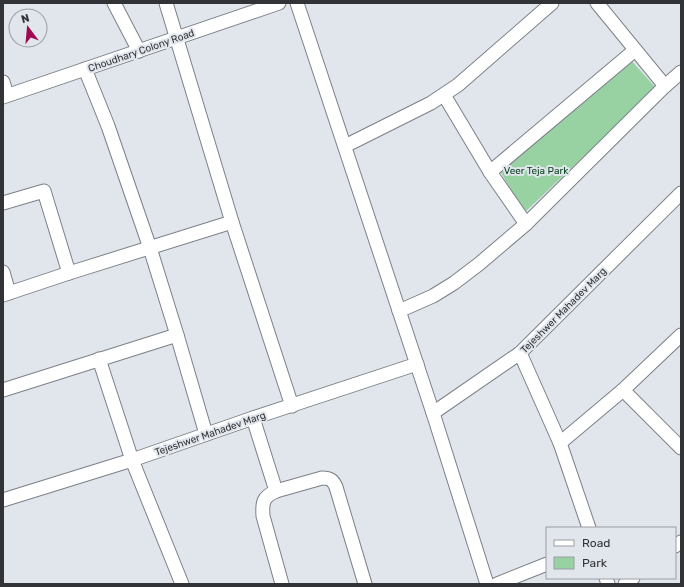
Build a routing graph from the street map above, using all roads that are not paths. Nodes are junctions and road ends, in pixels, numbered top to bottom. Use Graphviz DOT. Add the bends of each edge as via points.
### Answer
graph roads {
  1 [pos="114,3"];
  2 [pos="166,3"];
  3 [pos="278,3"];
  4 [pos="296,3"];
  5 [pos="552,3"];
  6 [pos="597,3"];
  7 [pos="177,38"];
  8 [pos="635,50"];
  9 [pos="139,51"];
  10 [pos="85,69"];
  11 [pos="681,72"];
  12 [pos="3,82"];
  13 [pos="665,86"];
  14 [pos="444,95"];
  15 [pos="5,96"];
  16 [pos="345,146"];
  17 [pos="490,172"];
  18 [pos="681,193"];
  19 [pos="3,203"];
  20 [pos="232,222"];
  21 [pos="526,224"];
  22 [pos="150,248"];
  23 [pos="3,272"];
  24 [pos="69,273"];
  25 [pos="6,294"];
  26 [pos="400,311"];
  27 [pos="177,335"];
  28 [pos="680,339"];
  29 [pos="520,353"];
  30 [pos="99,359"];
  31 [pos="417,364"];
  32 [pos="3,390"];
  33 [pos="623,390"];
  34 [pos="292,406"];
  35 [pos="433,413"];
  36 [pos="253,418"];
  37 [pos="206,434"];
  38 [pos="560,443"];
  39 [pos="681,448"];
  40 [pos="132,460"];
  41 [pos="276,491"];
  42 [pos="3,500"];
  43 [pos="589,527"];
  44 [pos="546,564"];
  45 [pos="182,584"];
  46 [pos="282,584"];
  47 [pos="365,584"];
  48 [pos="487,584"];
  49 [pos="497,584"];
  1 -- 9 [label="street"];
  2 -- 7 [label="street"];
  3 -- 7 [label="street, Choudhary Colony Road"];
  4 -- 16 [label="street"];
  5 -- 14 [label="street"];
  6 -- 8 [label="street"];
  7 -- 9 [label="street, Choudhary Colony Road"];
  7 -- 20 [label="street"];
  8 -- 13 [label="street"];
  8 -- 17 [label="street"];
  9 -- 10 [label="street, Choudhary Colony Road"];
  10 -- 15 [label="street, Choudhary Colony Road"];
  10 -- 22 [label="street" via="108,126"];
  11 -- 13 [label="street"];
  12 -- 15 [label="street"];
  13 -- 21 [label="street"];
  14 -- 16 [label="street"];
  14 -- 17 [label="street"];
  16 -- 26 [label="street"];
  17 -- 21 [label="street"];
  18 -- 29 [label="street, Tejeshwer Mahadev Marg"];
  19 -- 24 [label="street" via="44,191"];
  20 -- 22 [label="street"];
  20 -- 34 [label="street"];
  21 -- 26 [label="street" via="454,284"];
  22 -- 24 [label="street"];
  22 -- 27 [label="street"];
  23 -- 25 [label="street"];
  24 -- 25 [label="street"];
  26 -- 31 [label="street"];
  27 -- 30 [label="street"];
  27 -- 37 [label="street"];
  28 -- 33 [label="street"];
  29 -- 35 [label="street, Tejeshwer Mahadev Marg"];
  29 -- 38 [label="street"];
  30 -- 32 [label="street"];
  30 -- 40 [label="street"];
  31 -- 34 [label="street, Tejeshwer Mahadev Marg"];
  31 -- 35 [label="street"];
  33 -- 38 [label="street"];
  33 -- 39 [label="street"];
  34 -- 36 [label="street, Tejeshwer Mahadev Marg"];
  35 -- 48 [label="street"];
  36 -- 37 [label="street, Tejeshwer Mahadev Marg"];
  36 -- 41 [label="street"];
  37 -- 40 [label="street, Tejeshwer Mahadev Marg"];
  38 -- 43 [label="street"];
  40 -- 42 [label="street, Tejeshwer Mahadev Marg"];
  40 -- 45 [label="street"];
  41 -- 46 [label="street" via="264,499 262,506"];
  41 -- 47 [label="street" via="322,478 333,481"];
  44 -- 49 [label="street"];
}
